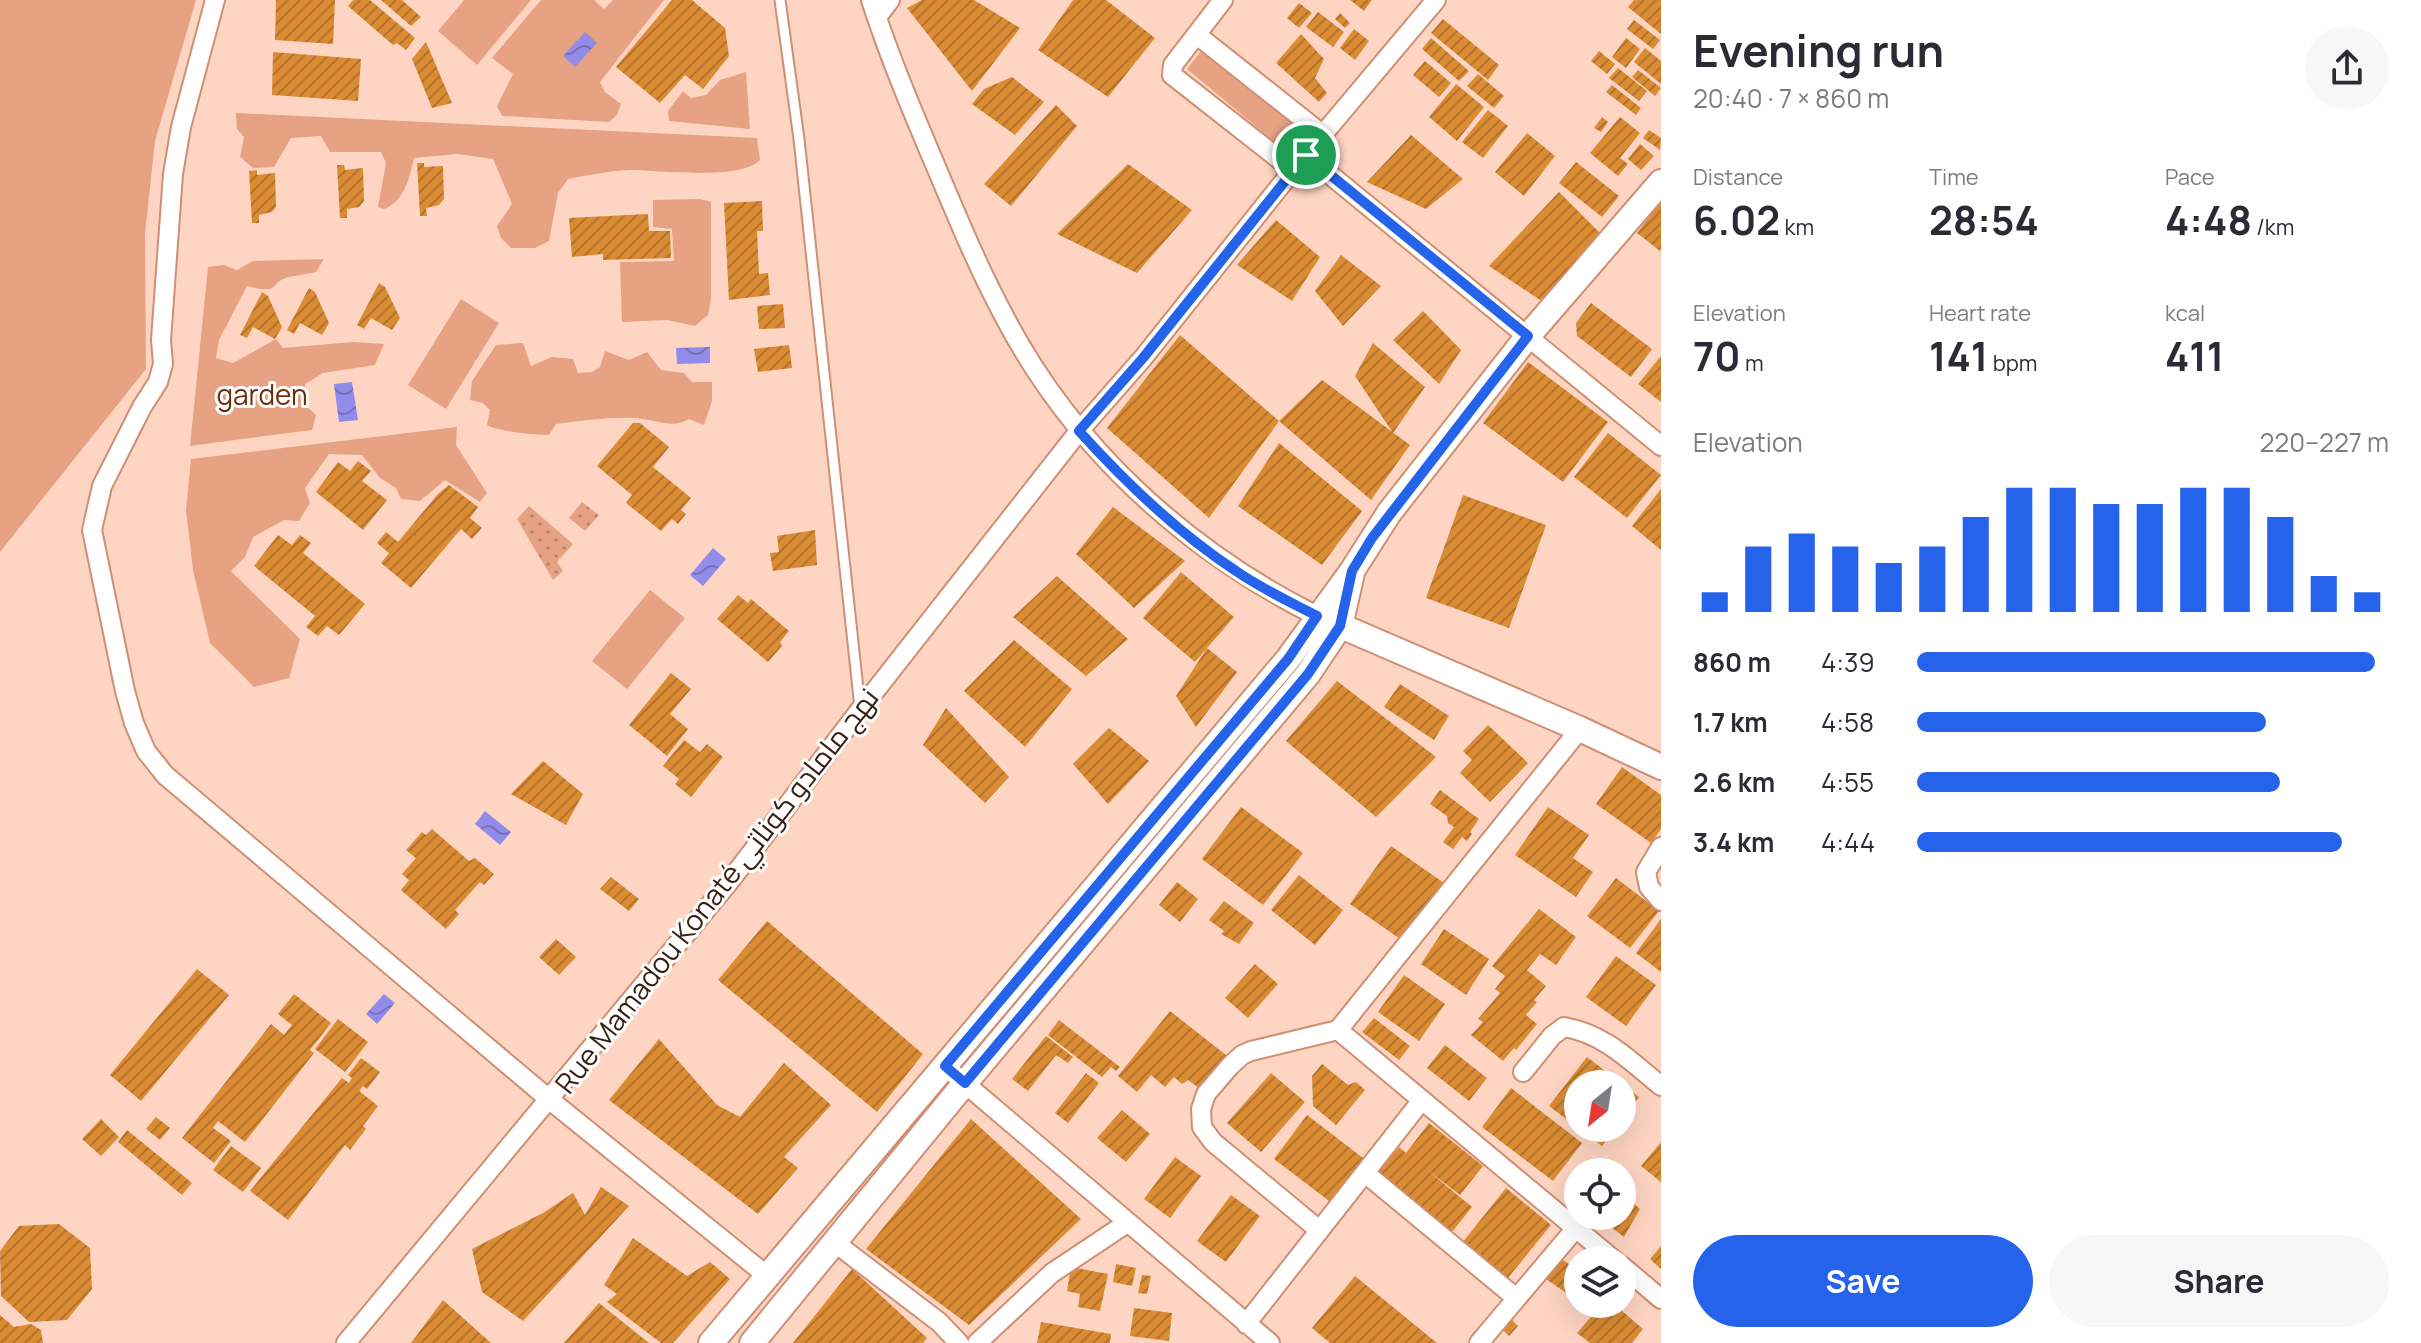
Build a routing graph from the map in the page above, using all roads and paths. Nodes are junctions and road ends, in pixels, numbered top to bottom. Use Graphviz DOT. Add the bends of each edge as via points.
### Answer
graph roads {
  1 [pos="215,0"];
  2 [pos="780,0"];
  3 [pos="890,0"];
  4 [pos="1223,0"];
  5 [pos="1436,0"];
  6 [pos="874,8"];
  7 [pos="1197,35"];
  8 [pos="1322,134"];
  9 [pos="1306,155"];
  10 [pos="1293,170"];
  11 [pos="1661,182"];
  12 [pos="1528,336"];
  13 [pos="1079,431"];
  14 [pos="1661,446"];
  15 [pos="1352,571"];
  16 [pos="1317,616"];
  17 [pos="1340,626"];
  18 [pos="860,710"];
  19 [pos="1580,729"];
  20 [pos="1661,767"];
  21 [pos="1661,847"];
  22 [pos="1661,901"];
  23 [pos="1338,1030"];
  24 [pos="945,1066"];
  25 [pos="1523,1072"];
  26 [pos="1659,1080"];
  27 [pos="965,1083"];
  28 [pos="550,1100"];
  29 [pos="1422,1100"];
  30 [pos="1365,1173"];
  31 [pos="1564,1218"];
  32 [pos="1127,1223"];
  33 [pos="1319,1230"];
  34 [pos="1574,1230"];
  35 [pos="1578,1230"];
  36 [pos="834,1242"];
  37 [pos="1597,1246"];
  38 [pos="766,1275"];
  39 [pos="1636,1278"];
  40 [pos="1515,1297"];
  41 [pos="1661,1299"];
  42 [pos="1246,1324"];
  43 [pos="346,1343"];
  44 [pos="711,1343"];
  45 [pos="752,1343"];
  46 [pos="959,1343"];
  47 [pos="977,1343"];
  48 [pos="1270,1343"];
  49 [pos="1479,1343"];
  1 -- 28 [label="street" via="173,174 163,364 102,486 92,530 134,723 146,751 165,775"];
  2 -- 18 [label="lane"];
  3 -- 6 [label="street"];
  4 -- 7 [label="street"];
  5 -- 8 [label="street, Rue Mamadou Konaté نهج مامادو كوناتي"];
  6 -- 13 [label="street" via="922,134 1004,316"];
  7 -- 8 [label="street"];
  7 -- 10 [label="street" via="1173,65 1172,75"];
  8 -- 9 [label="street, Rue Mamadou Konaté نهج مامادو كوناتي"];
  9 -- 10 [label="street, Rue Mamadou Konaté نهج مامادو كوناتي"];
  9 -- 12 [label="street"];
  10 -- 13 [label="street, Rue Mamadou Konaté نهج مامادو كوناتي"];
  11 -- 12 [label="street"];
  12 -- 14 [label="street"];
  12 -- 15 [label="street" via="1389,513"];
  13 -- 16 [label="street" via="1120,475 1213,555"];
  13 -- 18 [label="street, Rue Mamadou Konaté نهج مامادو كوناتي"];
  15 -- 16 [label="street"];
  15 -- 17 [label="street"];
  16 -- 17 [label="street"];
  16 -- 24 [label="street" via="1288,659"];
  17 -- 19 [label="street"];
  17 -- 27 [label="street" via="1308,674"];
  18 -- 28 [label="street, Rue Mamadou Konaté نهج مامادو كوناتي" via="729,882"];
  19 -- 20 [label="street"];
  19 -- 23 [label="street"];
  21 -- 22 [label="street" via="1646,872 1649,887"];
  23 -- 29 [label="street"];
  23 -- 33 [label="street" via="1242,1055 1206,1094 1201,1109 1202,1127 1213,1142"];
  24 -- 27 [label="street"];
  24 -- 38 [label="street"];
  25 -- 26 [label="street" via="1564,1027 1601,1037"];
  27 -- 32 [label="street"];
  27 -- 36 [label="street"];
  28 -- 38 [label="street"];
  28 -- 43 [label="street, Rue Mamadou Konaté نهج مامادو كوناتي"];
  29 -- 30 [label="street"];
  29 -- 31 [label="street"];
  30 -- 33 [label="street"];
  30 -- 40 [label="street"];
  32 -- 42 [label="street"];
  32 -- 47 [label="street" via="1052,1273"];
  33 -- 42 [label="street"];
  34 -- 40 [label="street"];
  35 -- 37 [label="street"];
  36 -- 45 [label="street"];
  36 -- 46 [label="street"];
  38 -- 44 [label="street"];
  39 -- 41 [label="street"];
  40 -- 49 [label="street"];
  42 -- 48 [label="street"];
}
